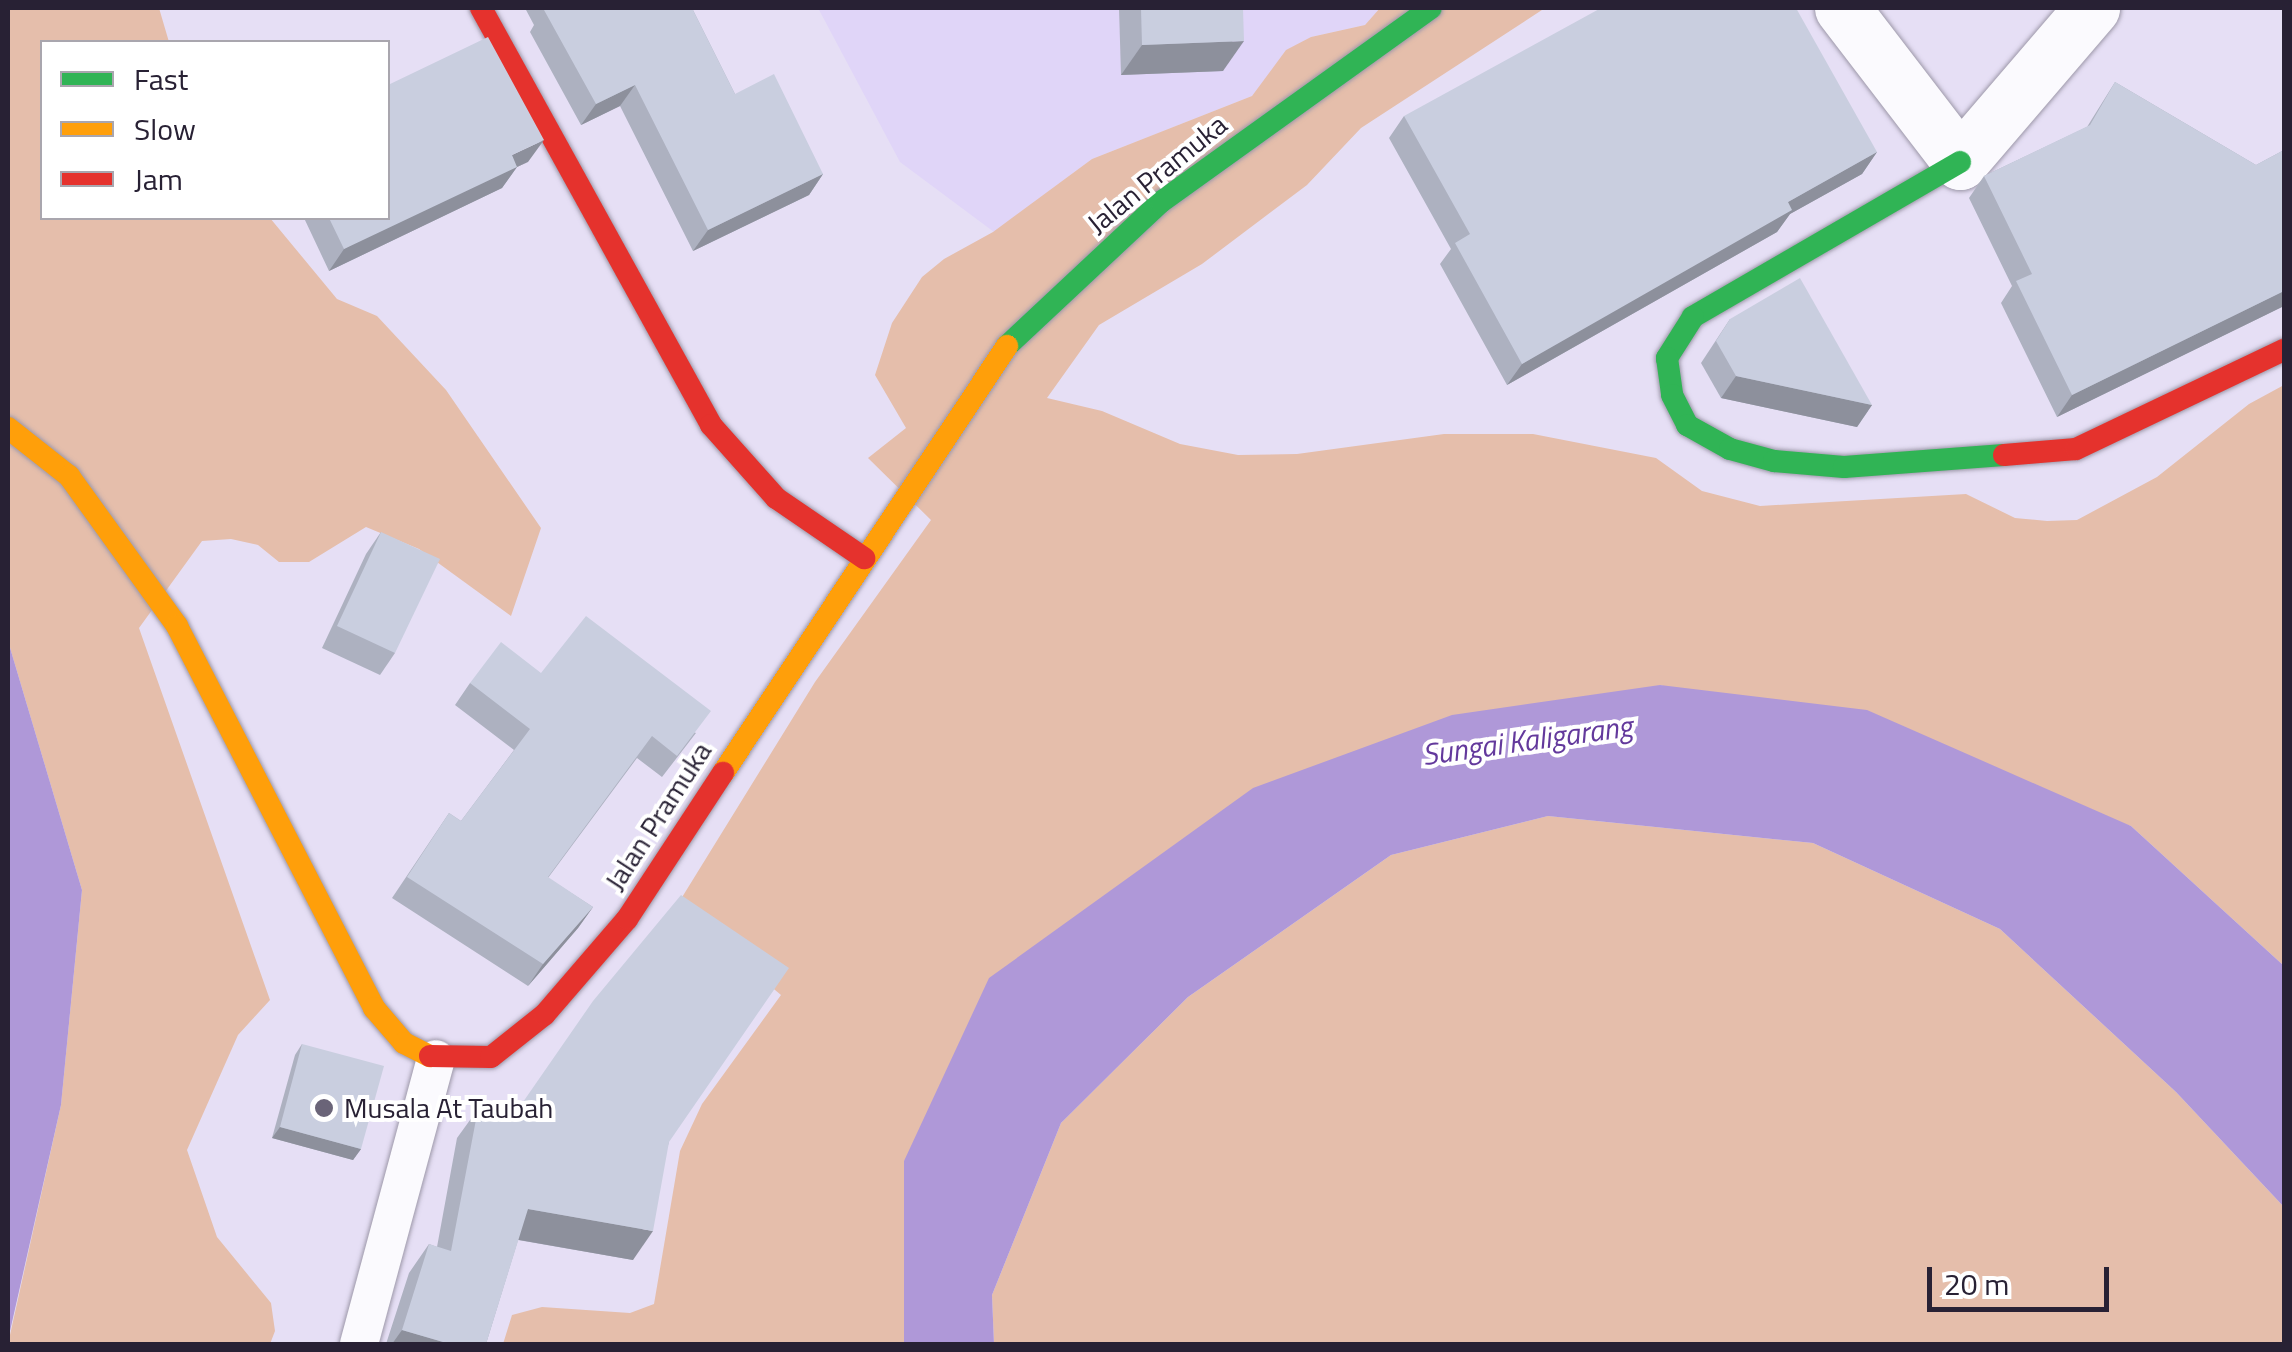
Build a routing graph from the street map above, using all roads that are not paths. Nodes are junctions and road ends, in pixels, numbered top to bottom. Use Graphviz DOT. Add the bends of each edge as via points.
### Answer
graph roads {
  1 [pos="482,8"];
  2 [pos="1431,8"];
  3 [pos="1842,8"];
  4 [pos="2092,8"];
  5 [pos="1960,162"];
  6 [pos="2284,350"];
  7 [pos="8,428"];
  8 [pos="864,558"];
  9 [pos="436,1059"];
  10 [pos="359,1344"];
  1 -- 8 [label="main road" via="711,425 776,498"];
  2 -- 8 [label="main road, Jalan Pramuka" via="1161,202 1002,350"];
  3 -- 5 [label="street"];
  4 -- 5 [label="street"];
  5 -- 6 [label="main road" via="1693,317 1667,358 1672,394 1687,425 1730,449 1774,461 1844,467 2076,449"];
  7 -- 9 [label="main road" via="69,476 177,626 374,1008 404,1042"];
  8 -- 9 [label="main road, Jalan Pramuka" via="627,919 576,981 491,1057"];
  9 -- 10 [label="lane"];
}
